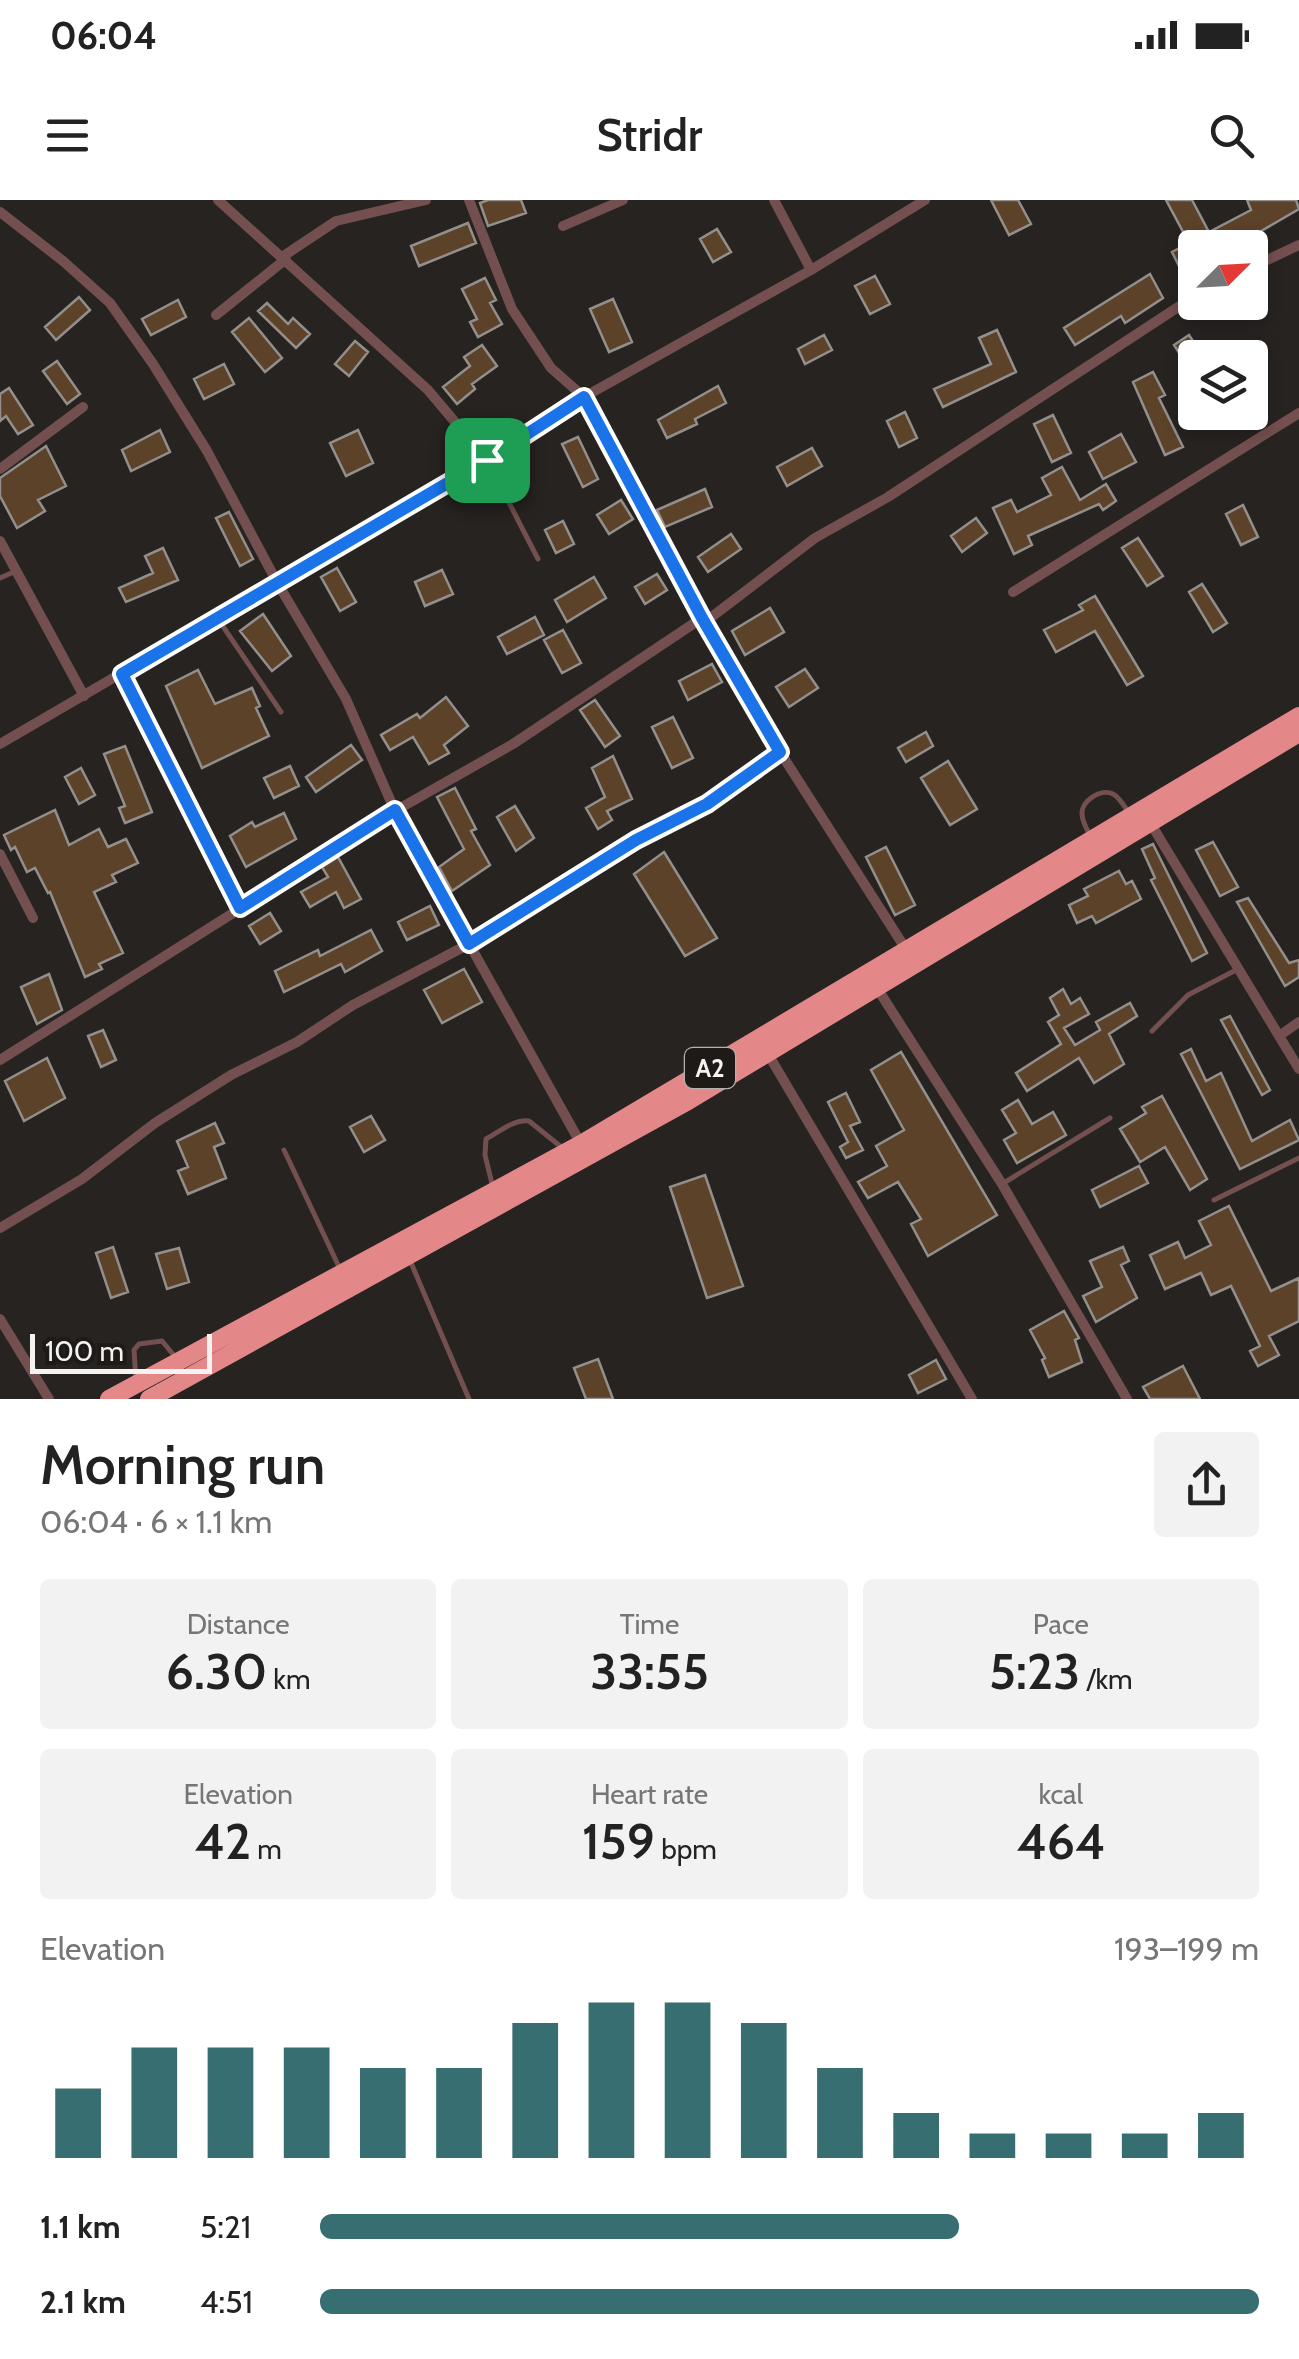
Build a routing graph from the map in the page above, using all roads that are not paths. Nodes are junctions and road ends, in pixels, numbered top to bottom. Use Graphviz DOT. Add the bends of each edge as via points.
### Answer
graph roads {
  1 [pos="218,200"];
  2 [pos="426,200"];
  3 [pos="469,200"];
  4 [pos="624,200"];
  5 [pos="774,200"];
  6 [pos="925,200"];
  7 [pos="0,212"];
  8 [pos="563,226"];
  9 [pos="1299,245"];
  10 [pos="284,258"];
  11 [pos="1268,260"];
  12 [pos="811,270"];
  13 [pos="1178,307"];
  14 [pos="216,315"];
  15 [pos="584,397"];
  16 [pos="83,407"];
  17 [pos="1299,413"];
  18 [pos="487,460"];
  19 [pos="0,469"];
  20 [pos="0,542"];
  21 [pos="538,559"];
  22 [pos="16,571"];
  23 [pos="0,578"];
  24 [pos="278,584"];
  25 [pos="1012,592"];
  26 [pos="218,619"];
  27 [pos="703,620"];
  28 [pos="122,674"];
  29 [pos="84,696"];
  30 [pos="281,712"];
  31 [pos="1299,716"];
  32 [pos="1298,736"];
  33 [pos="0,744"];
  34 [pos="780,752"];
  35 [pos="395,810"];
  36 [pos="1131,815"];
  37 [pos="1151,824"];
  38 [pos="1092,838"];
  39 [pos="0,854"];
  40 [pos="240,908"];
  41 [pos="34,918"];
  42 [pos="469,944"];
  43 [pos="911,956"];
  44 [pos="1238,969"];
  45 [pos="877,988"];
  46 [pos="1299,1022"];
  47 [pos="1152,1031"];
  48 [pos="1279,1036"];
  49 [pos="768,1054"];
  50 [pos="0,1060"];
  51 [pos="1299,1069"];
  52 [pos="1110,1118"];
  53 [pos="574,1148"];
  54 [pos="284,1150"];
  55 [pos="1299,1158"];
  56 [pos="1002,1184"];
  57 [pos="494,1190"];
  58 [pos="1214,1200"];
  59 [pos="0,1228"];
  60 [pos="407,1255"];
  61 [pos="342,1272"];
  62 [pos="0,1319"];
  63 [pos="178,1361"];
  64 [pos="143,1392"];
  65 [pos="175,1392"];
  66 [pos="48,1399"];
  67 [pos="109,1399"];
  68 [pos="469,1399"];
  69 [pos="972,1399"];
  70 [pos="1127,1399"];
  1 -- 10 [label="street"];
  2 -- 10 [label="street" via="336,221"];
  3 -- 15 [label="street" via="512,309 551,368"];
  4 -- 8 [label="street"];
  5 -- 12 [label="street"];
  6 -- 12 [label="street"];
  7 -- 24 [label="street" via="110,303 207,451"];
  9 -- 11 [label="street"];
  10 -- 14 [label="street"];
  10 -- 18 [label="street" via="428,390"];
  12 -- 15 [label="street"];
  13 -- 27 [label="street" via="815,538"];
  15 -- 18 [label="street"];
  15 -- 27 [label="street"];
  16 -- 19 [label="street"];
  17 -- 25 [label="street"];
  18 -- 21 [label="lane"];
  18 -- 24 [label="street"];
  20 -- 22 [label="street"];
  22 -- 23 [label="lane"];
  22 -- 29 [label="street"];
  24 -- 26 [label="street"];
  24 -- 35 [label="street" via="346,698"];
  26 -- 28 [label="street"];
  26 -- 30 [label="lane"];
  27 -- 34 [label="street"];
  27 -- 35 [label="street" via="513,744"];
  28 -- 29 [label="street"];
  28 -- 40 [label="street"];
  29 -- 33 [label="street"];
  31 -- 36 [label="highway, A2"];
  32 -- 37 [label="highway, A2"];
  34 -- 42 [label="street" via="707,804"];
  34 -- 43 [label="street"];
  35 -- 40 [label="street"];
  35 -- 42 [label="street"];
  36 -- 38 [label="highway, A2"];
  36 -- 38 [label="lane" via="1114,794 1094,796 1081,817"];
  37 -- 43 [label="highway, A2"];
  37 -- 44 [label="street"];
  38 -- 43 [label="highway, A2"];
  39 -- 41 [label="street"];
  40 -- 50 [label="street"];
  42 -- 53 [label="street"];
  42 -- 59 [label="street" via="230,1075"];
  43 -- 45 [label="highway, A2"];
  43 -- 53 [label="highway, A2"];
  44 -- 47 [label="lane" via="1188,995"];
  44 -- 48 [label="street"];
  45 -- 49 [label="highway, A2"];
  45 -- 56 [label="street"];
  46 -- 48 [label="street"];
  48 -- 51 [label="street"];
  49 -- 60 [label="highway, A2"];
  49 -- 69 [label="street"];
  52 -- 56 [label="lane"];
  53 -- 57 [label="highway, A2"];
  53 -- 57 [label="lane" via="529,1121 505,1128 486,1139"];
  54 -- 61 [label="lane"];
  55 -- 58 [label="lane"];
  56 -- 70 [label="street"];
  57 -- 61 [label="highway, A2"];
  60 -- 65 [label="highway, A2"];
  60 -- 68 [label="lane"];
  61 -- 63 [label="highway, A2"];
  62 -- 66 [label="street"];
  63 -- 64 [label="highway, A2"];
  63 -- 64 [label="lane" via="162,1341 139,1344 134,1350"];
  64 -- 65 [label="highway, A2"];
  64 -- 67 [label="highway, A2"];
}
